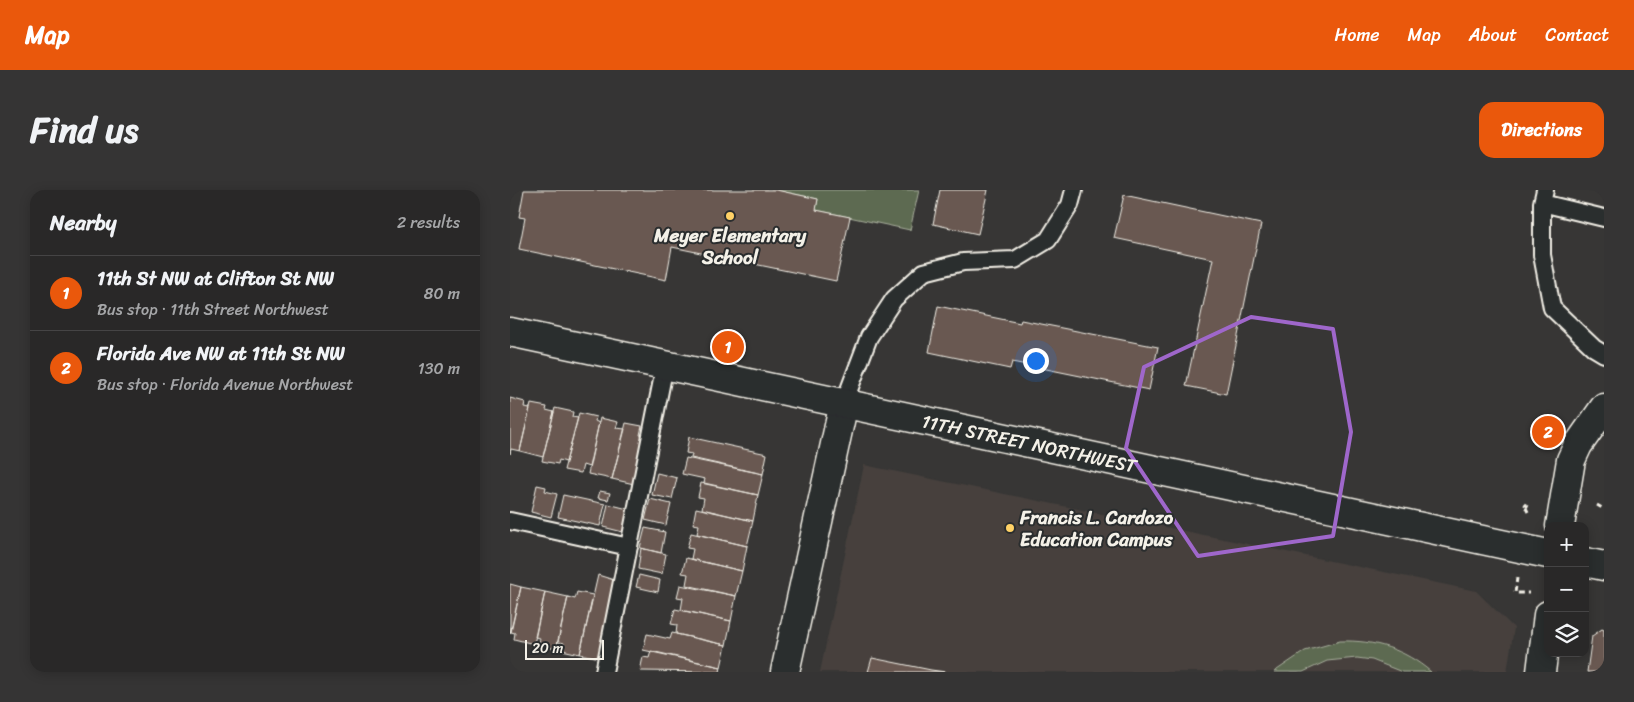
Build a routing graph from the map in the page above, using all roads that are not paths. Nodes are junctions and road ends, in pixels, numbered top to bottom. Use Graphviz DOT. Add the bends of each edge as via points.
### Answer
graph roads {
  1 [pos="1074,190"];
  2 [pos="1544,196"];
  3 [pos="1604,218"];
  4 [pos="510,332"];
  5 [pos="1604,354"];
  6 [pos="665,364"];
  7 [pos="844,404"];
  8 [pos="1604,408"];
  9 [pos="510,521"];
  10 [pos="1561,522"];
  11 [pos="629,547"];
  12 [pos="1544,553"];
  13 [pos="1589,563"];
  14 [pos="1604,566"];
  15 [pos="1544,648"];
  16 [pos="604,672"];
  17 [pos="785,672"];
  18 [pos="1541,672"];
  1 -- 7 [label="lane" via="1070,205 1048,240 1014,260 963,262 924,272 894,298 868,337"];
  2 -- 3 [label="lane"];
  2 -- 5 [label="lane" via="1542,255 1552,308"];
  4 -- 6 [label="street, 11TH STREET NORTHWEST"];
  6 -- 7 [label="street, 11TH STREET NORTHWEST"];
  6 -- 11 [label="lane"];
  7 -- 12 [label="street, 11TH STREET NORTHWEST"];
  7 -- 17 [label="street"];
  8 -- 10 [label="street" via="1571,460"];
  9 -- 11 [label="lane"];
  11 -- 16 [label="lane"];
  13 -- 14 [label="street"];
  15 -- 18 [label="street"];
}
